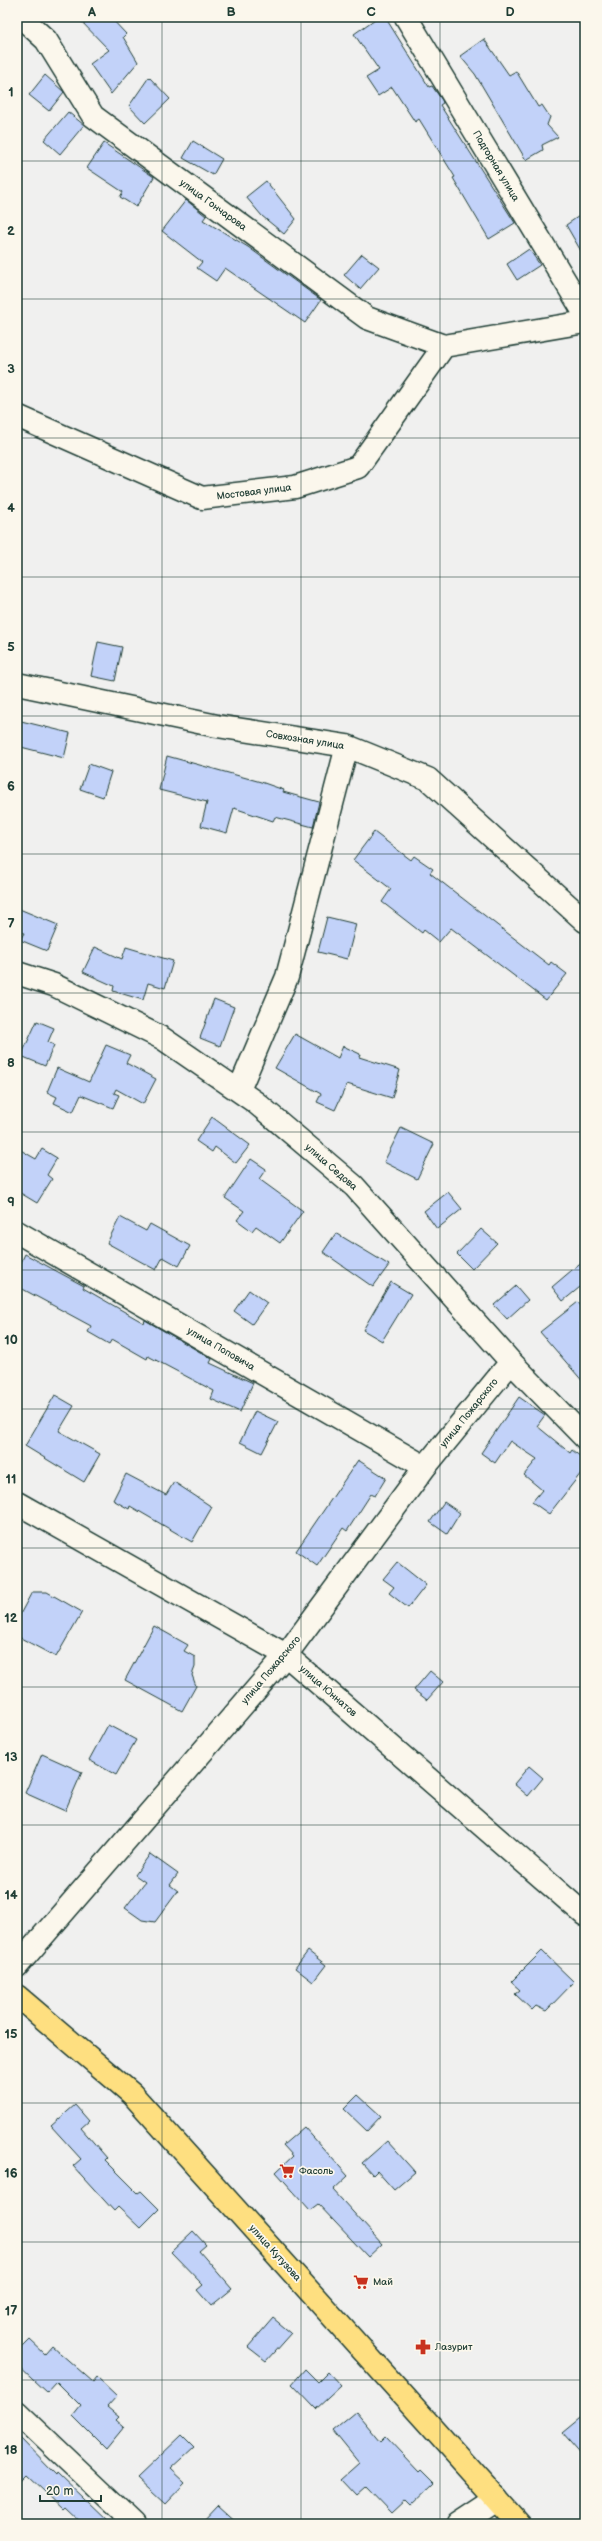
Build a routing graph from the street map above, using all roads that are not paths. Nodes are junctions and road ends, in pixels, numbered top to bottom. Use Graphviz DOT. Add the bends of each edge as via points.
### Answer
graph roads {
  1 [pos="21,17"];
  2 [pos="406,17"];
  3 [pos="585,314"];
  4 [pos="585,322"];
  5 [pos="444,346"];
  6 [pos="17,416"];
  7 [pos="17,684"];
  8 [pos="347,746"];
  9 [pos="585,921"];
  10 [pos="17,973"];
  11 [pos="238,1090"];
  12 [pos="17,1232"];
  13 [pos="511,1362"];
  14 [pos="585,1438"];
  15 [pos="425,1467"];
  16 [pos="17,1503"];
  17 [pos="286,1655"];
  18 [pos="585,1915"];
  19 [pos="17,1966"];
  20 [pos="17,1996"];
  21 [pos="17,2412"];
  22 [pos="498,2499"];
  23 [pos="135,2524"];
  24 [pos="459,2524"];
  25 [pos="519,2524"];
  1 -- 5 [label="street, улица Гончарова" via="46,40 93,116 367,318"];
  2 -- 3 [label="street, Подгорная улица"];
  4 -- 5 [label="street"];
  5 -- 6 [label="street, Мостовая улица" via="358,466 295,487 202,498"];
  7 -- 8 [label="street, Совхозная улица" via="216,726"];
  8 -- 9 [label="street, Совхозная улица" via="428,779"];
  8 -- 11 [label="street" via="287,978"];
  10 -- 11 [label="street, улица Седова" via="54,985 162,1038"];
  11 -- 13 [label="street, улица Седова" via="354,1186"];
  12 -- 15 [label="street, улица Поповича"];
  13 -- 14 [label="street, улица Седова"];
  13 -- 15 [label="street, улица Пожарского"];
  15 -- 17 [label="street, улица Пожарского"];
  16 -- 17 [label="street, улица Юннатов"];
  17 -- 18 [label="street, улица Юннатов"];
  17 -- 19 [label="street, улица Пожарского"];
  20 -- 22 [label="main road, улица Кутузова" via="132,2094"];
  21 -- 23 [label="street"];
  22 -- 24 [label="street"];
  22 -- 25 [label="main road, улица Кутузова"];
}
